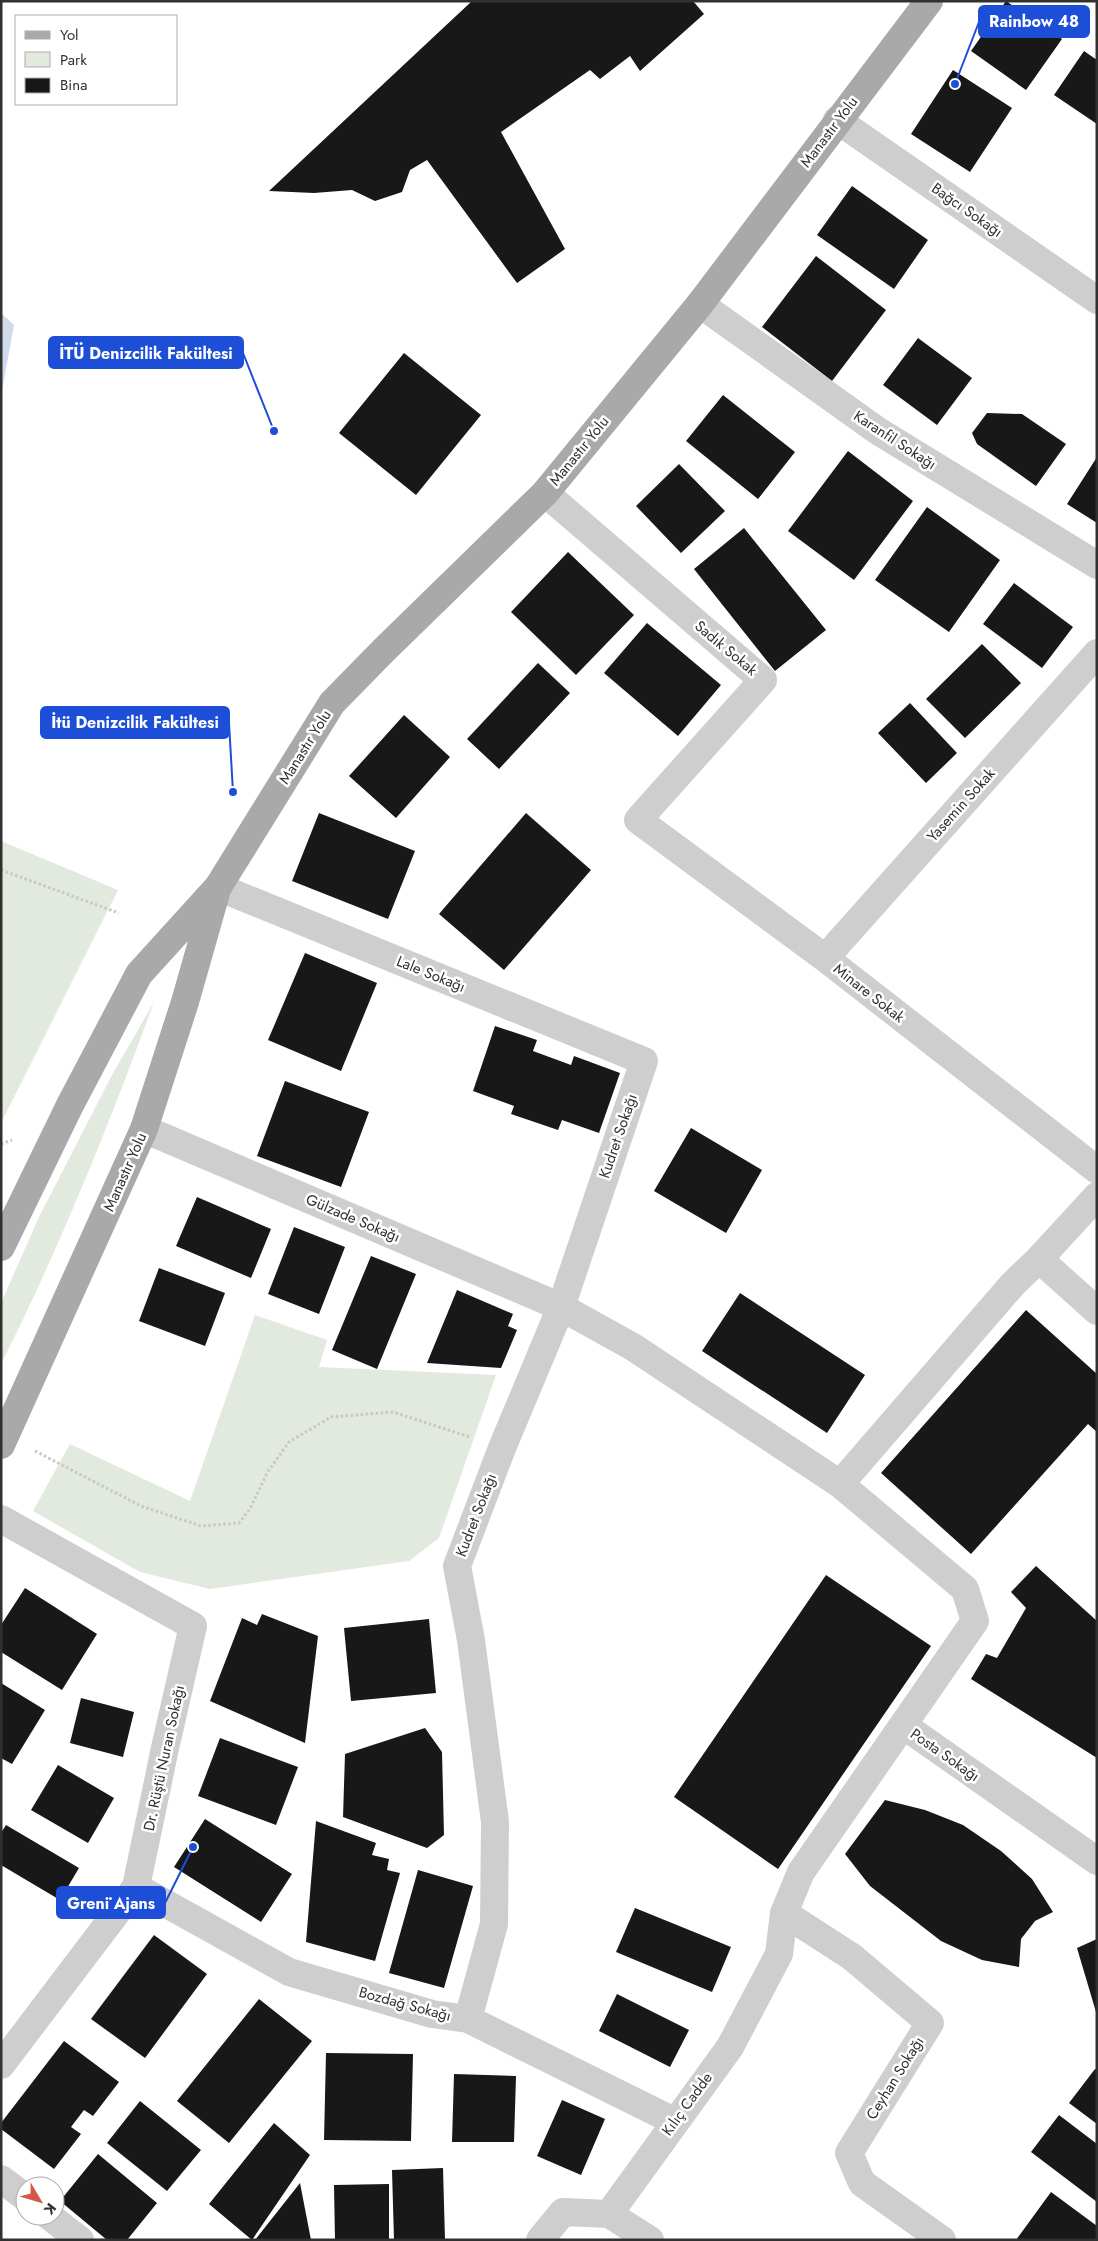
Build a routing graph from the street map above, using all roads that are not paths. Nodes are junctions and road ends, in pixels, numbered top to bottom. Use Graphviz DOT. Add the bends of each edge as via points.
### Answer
graph roads {
  1 [pos="929,1"];
  2 [pos="837,120"];
  3 [pos="1097,300"];
  4 [pos="700,304"];
  5 [pos="545,494"];
  6 [pos="1097,565"];
  7 [pos="1097,653"];
  8 [pos="638,820"];
  9 [pos="218,886"];
  10 [pos="825,958"];
  11 [pos="644,1061"];
  12 [pos="144,1129"];
  13 [pos="1097,1170"];
  14 [pos="1097,1196"];
  15 [pos="1,1246"];
  16 [pos="1039,1259"];
  17 [pos="561,1307"];
  18 [pos="1097,1311"];
  19 [pos="4,1441"];
  20 [pos="840,1484"];
  21 [pos="1,1519"];
  22 [pos="903,1725"];
  23 [pos="1097,1861"];
  24 [pos="136,1887"];
  25 [pos="784,1913"];
  26 [pos="468,2019"];
  27 [pos="1,2065"];
  28 [pos="674,2120"];
  29 [pos="1,2179"];
  30 [pos="15,2190"];
  31 [pos="609,2214"];
  32 [pos="62,2226"];
  33 [pos="80,2240"];
  34 [pos="540,2240"];
  35 [pos="650,2240"];
  36 [pos="942,2240"];
  1 -- 2 [label="main road, Manastır Yolu"];
  2 -- 3 [label="street, Bağcı Sokağı"];
  2 -- 4 [label="main road, Manastır Yolu"];
  4 -- 5 [label="main road, Manastır Yolu"];
  4 -- 6 [label="street, Karanfil Sokağı" via="878,431"];
  5 -- 8 [label="street, Sadık Sokak" via="763,680"];
  5 -- 9 [label="main road, Manastır Yolu" via="332,704"];
  7 -- 10 [label="street, Yasemin Sokak"];
  8 -- 10 [label="street, Minare Sokak"];
  9 -- 11 [label="street, Lale Sokağı"];
  9 -- 12 [label="main road, Manastır Yolu"];
  9 -- 15 [label="main road, Manastır Yolu" via="139,974"];
  10 -- 13 [label="street, Minare Sokak"];
  11 -- 17 [label="street, Kudret Sokağı"];
  12 -- 17 [label="street, Gülzade Sokağı"];
  12 -- 19 [label="main road, Manastır Yolu"];
  14 -- 16 [label="street"];
  16 -- 18 [label="street"];
  16 -- 20 [label="street" via="1013,1284"];
  17 -- 20 [label="street, Gülzade Sokağı" via="632,1347"];
  17 -- 26 [label="street, Kudret Sokağı" via="457,1566 471,1640 495,1822 494,1924"];
  20 -- 22 [label="street, Gülzade Sokağı" via="966,1589 975,1621"];
  21 -- 24 [label="street, Dr. Rüştü Nuran Sokağı" via="193,1626"];
  22 -- 23 [label="street, Posta Sokağı"];
  22 -- 25 [label="street, Posta Sokağı" via="801,1872"];
  24 -- 26 [label="street, Bozdağ Sokağı" via="289,1972 432,2014"];
  24 -- 27 [label="street, Dr. Rüştü Nuran Sokağı"];
  25 -- 28 [label="street, Kılıç Cadde" via="779,1954 730,2047"];
  25 -- 36 [label="street, Ceyhan Sokağı" via="852,1957 930,2023 849,2153 862,2183"];
  26 -- 28 [label="street, Bozdağ Sokağı"];
  28 -- 31 [label="street, Kılıç Cadde"];
  29 -- 30 [label="street"];
  31 -- 34 [label="street" via="563,2212"];
  31 -- 35 [label="street"];
  32 -- 33 [label="street"];
}
